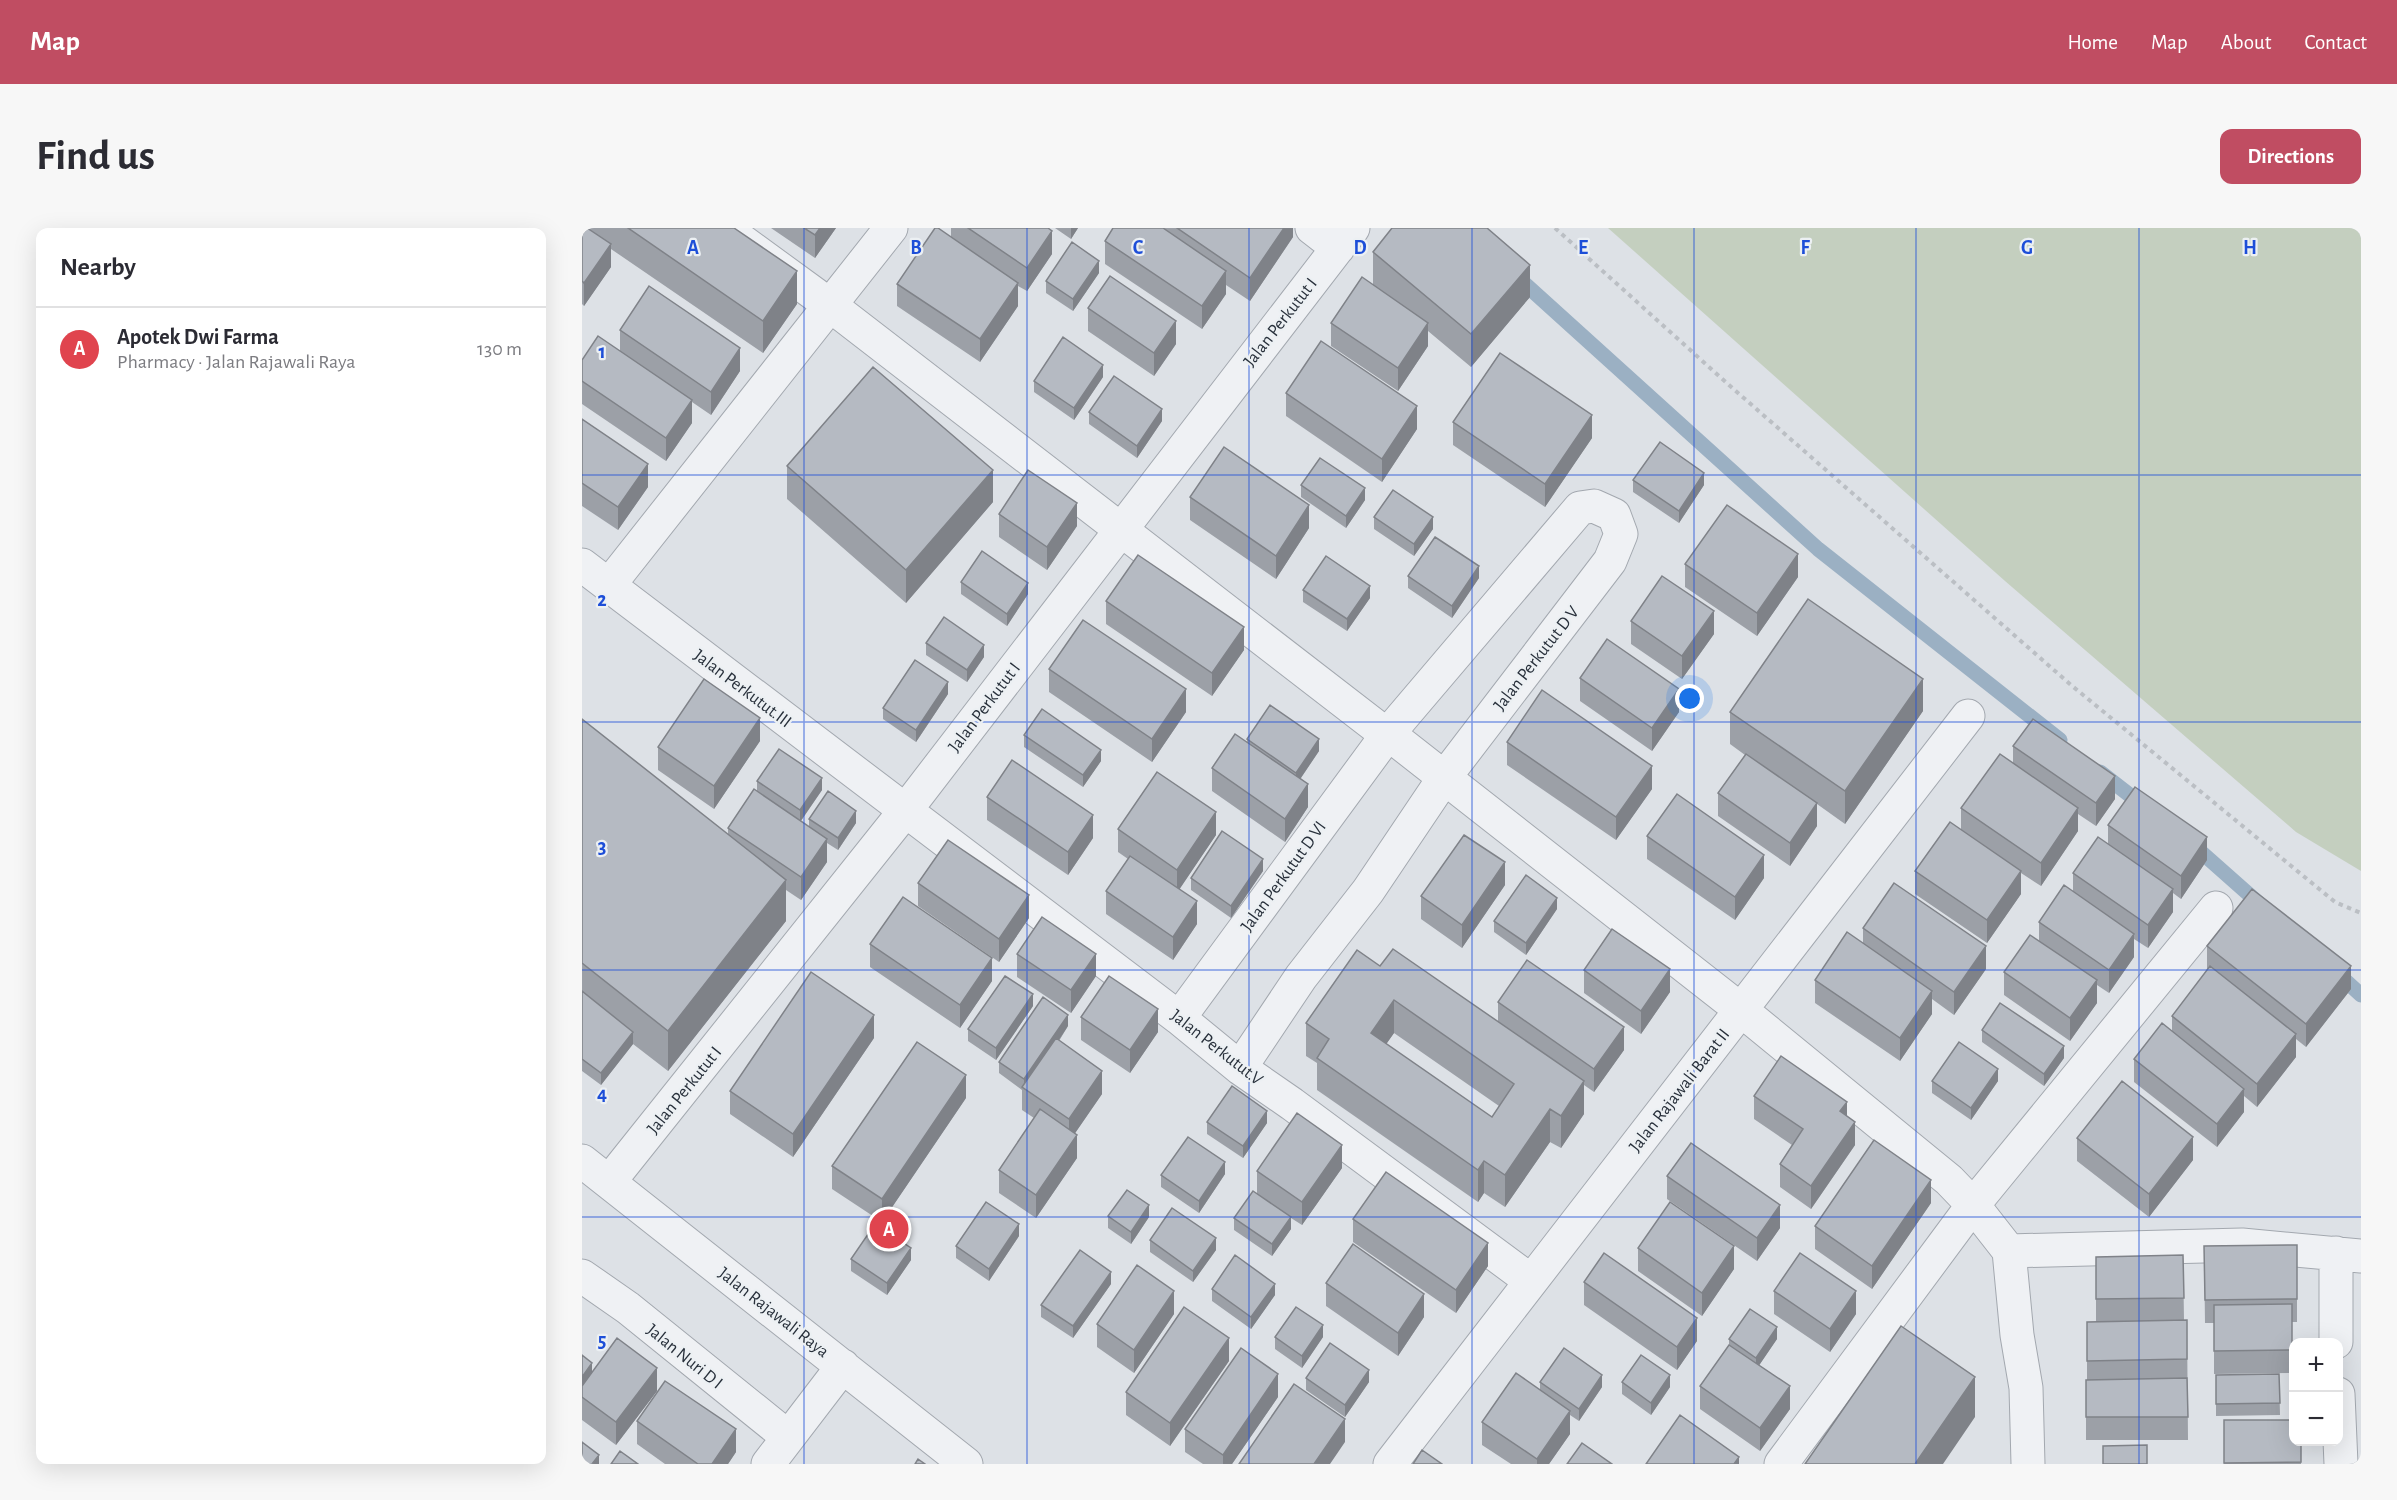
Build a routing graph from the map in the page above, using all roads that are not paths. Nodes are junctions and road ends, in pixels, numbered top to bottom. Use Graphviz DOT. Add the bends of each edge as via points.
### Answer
graph roads {
  1 [pos="724,228"];
  2 [pos="891,228"];
  3 [pos="1312,228"];
  4 [pos="1346,238"];
  5 [pos="831,306"];
  6 [pos="1120,528"];
  7 [pos="582,565"];
  8 [pos="609,585"];
  9 [pos="1968,716"];
  10 [pos="1387,735"];
  11 [pos="1444,778"];
  12 [pos="905,811"];
  13 [pos="2216,908"];
  14 [pos="1741,1010"];
  15 [pos="1179,1018"];
  16 [pos="1240,1068"];
  17 [pos="582,1161"];
  18 [pos="609,1182"];
  19 [pos="1973,1205"];
  20 [pos="2008,1251"];
  21 [pos="2349,1254"];
  22 [pos="582,1276"];
  23 [pos="1531,1281"];
  24 [pos="2337,1338"];
  25 [pos="843,1366"];
  26 [pos="788,1437"];
  27 [pos="2340,1446"];
  28 [pos="768,1464"];
  29 [pos="966,1464"];
  30 [pos="1390,1464"];
  31 [pos="1781,1464"];
  32 [pos="2028,1464"];
  33 [pos="2341,1464"];
  1 -- 5 [label="street"];
  2 -- 5 [label="street"];
  3 -- 4 [label="street"];
  4 -- 6 [label="street, Jalan Perkutut I"];
  5 -- 6 [label="street"];
  5 -- 8 [label="street"];
  6 -- 10 [label="street"];
  6 -- 12 [label="street, Jalan Perkutut I"];
  7 -- 8 [label="street, Jalan Perkutut.III"];
  8 -- 12 [label="street, Jalan Perkutut.III"];
  9 -- 14 [label="street, Jalan Rajawali Barat II"];
  10 -- 11 [label="street"];
  10 -- 11 [label="street, Jalan Perkutut D V" via="1580,508 1594,506 1614,515 1621,534 1610,561"];
  10 -- 15 [label="street, Jalan Perkutut D VI"];
  11 -- 14 [label="street"];
  11 -- 16 [label="street, Jalan Perkutut D V"];
  12 -- 15 [label="street, Jalan Perkutut.V"];
  12 -- 18 [label="street, Jalan Perkutut I"];
  13 -- 19 [label="street"];
  14 -- 19 [label="street" via="1949,1180"];
  14 -- 23 [label="street, Jalan Rajawali Barat II"];
  15 -- 16 [label="street, Jalan Perkutut.V"];
  16 -- 23 [label="street, Jalan Perkutut.V"];
  17 -- 18 [label="street, Jalan Rajawali Raya"];
  18 -- 25 [label="street, Jalan Rajawali Raya"];
  19 -- 20 [label="street"];
  19 -- 31 [label="street"];
  20 -- 21 [label="street" via="2242,1245"];
  20 -- 32 [label="street" via="2026,1388"];
  21 -- 24 [label="street"];
  22 -- 26 [label="street, Jalan Nuri D I" via="628,1308"];
  23 -- 30 [label="street, Jalan Rajawali Barat II"];
  25 -- 26 [label="street"];
  25 -- 29 [label="street, Jalan Rajawali Raya"];
  26 -- 28 [label="street"];
  27 -- 33 [label="street"];
}
